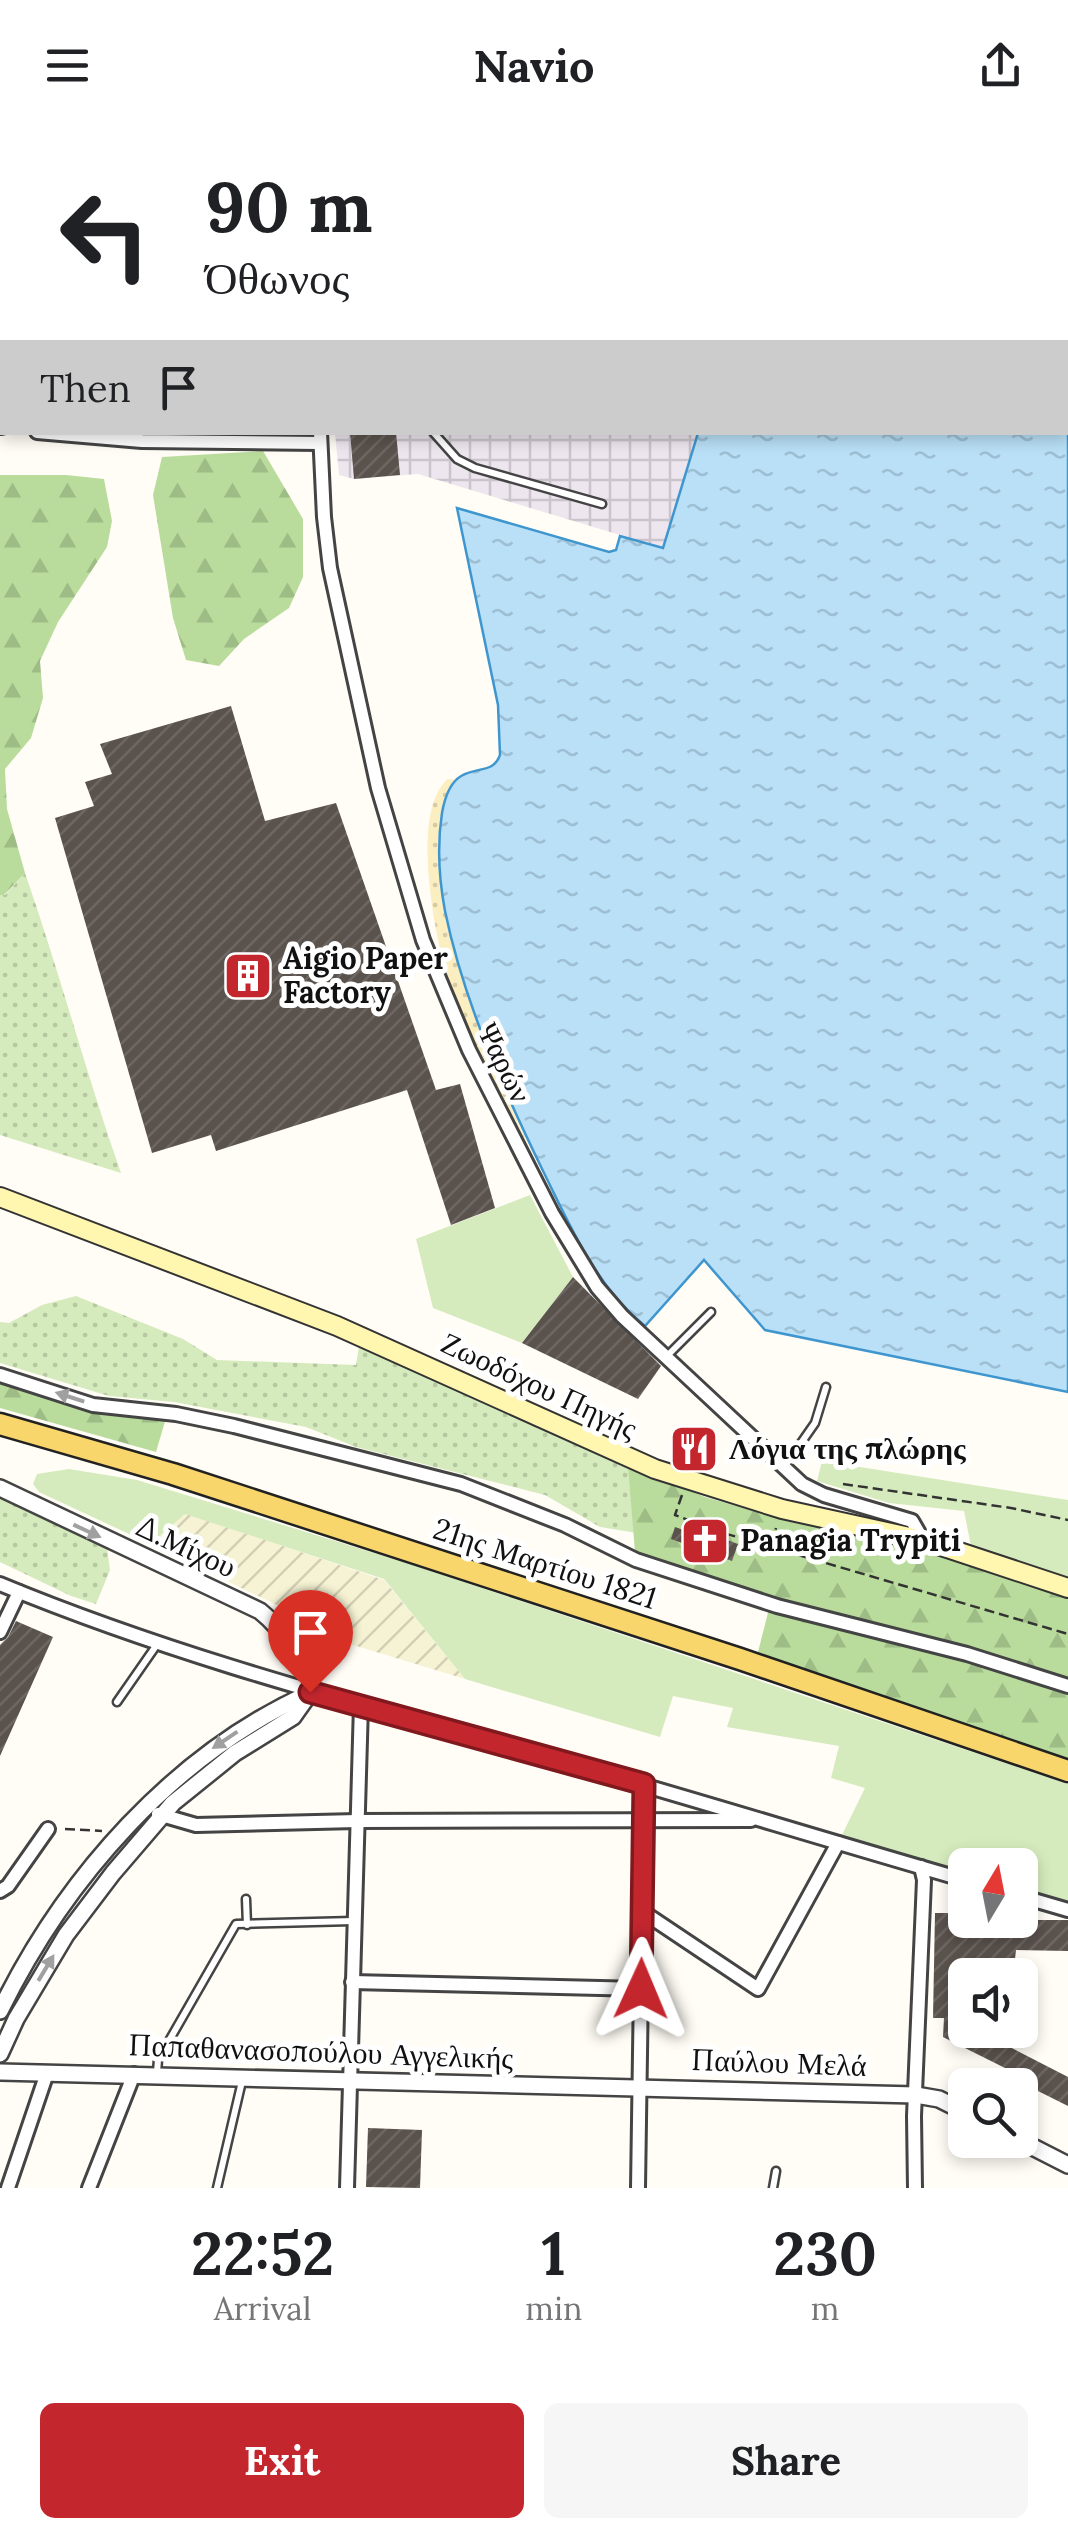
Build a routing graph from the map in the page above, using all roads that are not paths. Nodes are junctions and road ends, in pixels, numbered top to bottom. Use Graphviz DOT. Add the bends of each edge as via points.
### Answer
graph roads {
  1 [pos="72,435"];
  2 [pos="436,435"];
  3 [pos="320,438"];
  4 [pos="602,504"];
  5 [pos="0,1197"];
  6 [pos="711,1312"];
  7 [pos="667,1356"];
  8 [pos="0,1375"];
  9 [pos="826,1387"];
  10 [pos="0,1424"];
  11 [pos="785,1467"];
  12 [pos="0,1488"];
  13 [pos="923,1540"];
  14 [pos="0,1584"];
  15 [pos="1068,1588"];
  16 [pos="19,1592"];
  17 [pos="0,1632"];
  18 [pos="158,1642"];
  19 [pos="1068,1686"];
  20 [pos="310,1692"];
  21 [pos="116,1702"];
  22 [pos="361,1704"];
  23 [pos="1068,1770"];
  24 [pos="644,1784"];
  25 [pos="143,1808"];
  26 [pos="162,1816"];
  27 [pos="764,1820"];
  28 [pos="357,1821"];
  29 [pos="644,1821"];
  30 [pos="48,1829"];
  31 [pos="838,1844"];
  32 [pos="921,1867"];
  33 [pos="948,1875"];
  34 [pos="0,1890"];
  35 [pos="246,1900"];
  36 [pos="1038,1901"];
  37 [pos="1068,1910"];
  38 [pos="643,1912"];
  39 [pos="353,1922"];
  40 [pos="246,1924"];
  41 [pos="352,1982"];
  42 [pos="641,1989"];
  43 [pos="2,2002"];
  44 [pos="0,2054"];
  45 [pos="0,2072"];
  46 [pos="46,2073"];
  47 [pos="134,2074"];
  48 [pos="156,2074"];
  49 [pos="243,2078"];
  50 [pos="349,2081"];
  51 [pos="640,2087"];
  52 [pos="916,2095"];
  53 [pos="948,2103"];
  54 [pos="1038,2150"];
  55 [pos="1068,2165"];
  56 [pos="776,2171"];
  57 [pos="8,2188"];
  58 [pos="88,2188"];
  59 [pos="218,2188"];
  60 [pos="347,2188"];
  61 [pos="638,2188"];
  62 [pos="773,2188"];
  63 [pos="914,2188"];
  1 -- 3 [label="street" via="142,441"];
  2 -- 4 [label="lane" via="475,468"];
  3 -- 7 [label="street, Ψαρών" via="336,605 389,833 435,973 468,1050 584,1267 622,1316"];
  5 -- 13 [label="main road, Ζωοδόχου Πηγής" via="354,1333 688,1480"];
  6 -- 7 [label="lane"];
  7 -- 11 [label="street, Ψαρών"];
  19 -- 8 [label="street, one-way" via="636,1560 566,1524 461,1484 234,1426 93,1405"];
  9 -- 11 [label="lane" via="815,1423"];
  10 -- 23 [label="main road, 21ης Μαρτίου 1821" via="173,1474"];
  11 -- 13 [label="street, Ψαρών" via="824,1495 912,1521"];
  12 -- 20 [label="street, Δ.Μίχου, one-way" via="260,1612 279,1626"];
  13 -- 15 [label="main road, Ζωοδόχου Πηγής"];
  14 -- 16 [label="street"];
  16 -- 17 [label="street"];
  16 -- 18 [label="street"];
  18 -- 20 [label="street"];
  18 -- 21 [label="lane"];
  20 -- 22 [label="street"];
  20 -- 25 [label="street, one-way" via="224,1740"];
  20 -- 26 [label="street" via="293,1717 206,1774"];
  22 -- 24 [label="street"];
  22 -- 28 [label="street"];
  24 -- 27 [label="street"];
  24 -- 29 [label="street"];
  25 -- 26 [label="street"];
  25 -- 43 [label="street" via="47,1930"];
  26 -- 28 [label="street" via="196,1825"];
  44 -- 26 [label="street, one-way" via="66,1934"];
  27 -- 29 [label="street"];
  27 -- 31 [label="street"];
  28 -- 29 [label="street"];
  28 -- 39 [label="street"];
  29 -- 38 [label="street"];
  30 -- 34 [label="street"];
  31 -- 32 [label="street"];
  31 -- 38 [label="street" via="758,1989"];
  32 -- 33 [label="street"];
  32 -- 52 [label="street"];
  35 -- 40 [label="lane"];
  36 -- 37 [label="street"];
  38 -- 42 [label="street"];
  39 -- 40 [label="lane"];
  39 -- 41 [label="street"];
  40 -- 48 [label="lane" via="236,1924"];
  41 -- 42 [label="street"];
  41 -- 50 [label="street"];
  42 -- 51 [label="street"];
  45 -- 46 [label="street, Παπαθανασοπούλου Αγγελικής"];
  46 -- 47 [label="street, Παπαθανασοπούλου Αγγελικής"];
  46 -- 57 [label="street"];
  47 -- 48 [label="street, Παπαθανασοπούλου Αγγελικής"];
  47 -- 58 [label="street"];
  48 -- 49 [label="street, Παπαθανασοπούλου Αγγελικής"];
  49 -- 50 [label="street, Παπαθανασοπούλου Αγγελικής"];
  49 -- 59 [label="lane"];
  50 -- 51 [label="street, Παπαθανασοπούλου Αγγελικής"];
  50 -- 60 [label="street"];
  51 -- 52 [label="street, Παύλου Μελά"];
  51 -- 61 [label="street"];
  52 -- 53 [label="street, Παύλου Μελά"];
  52 -- 63 [label="street"];
  54 -- 55 [label="street"];
  56 -- 62 [label="lane"];
}
